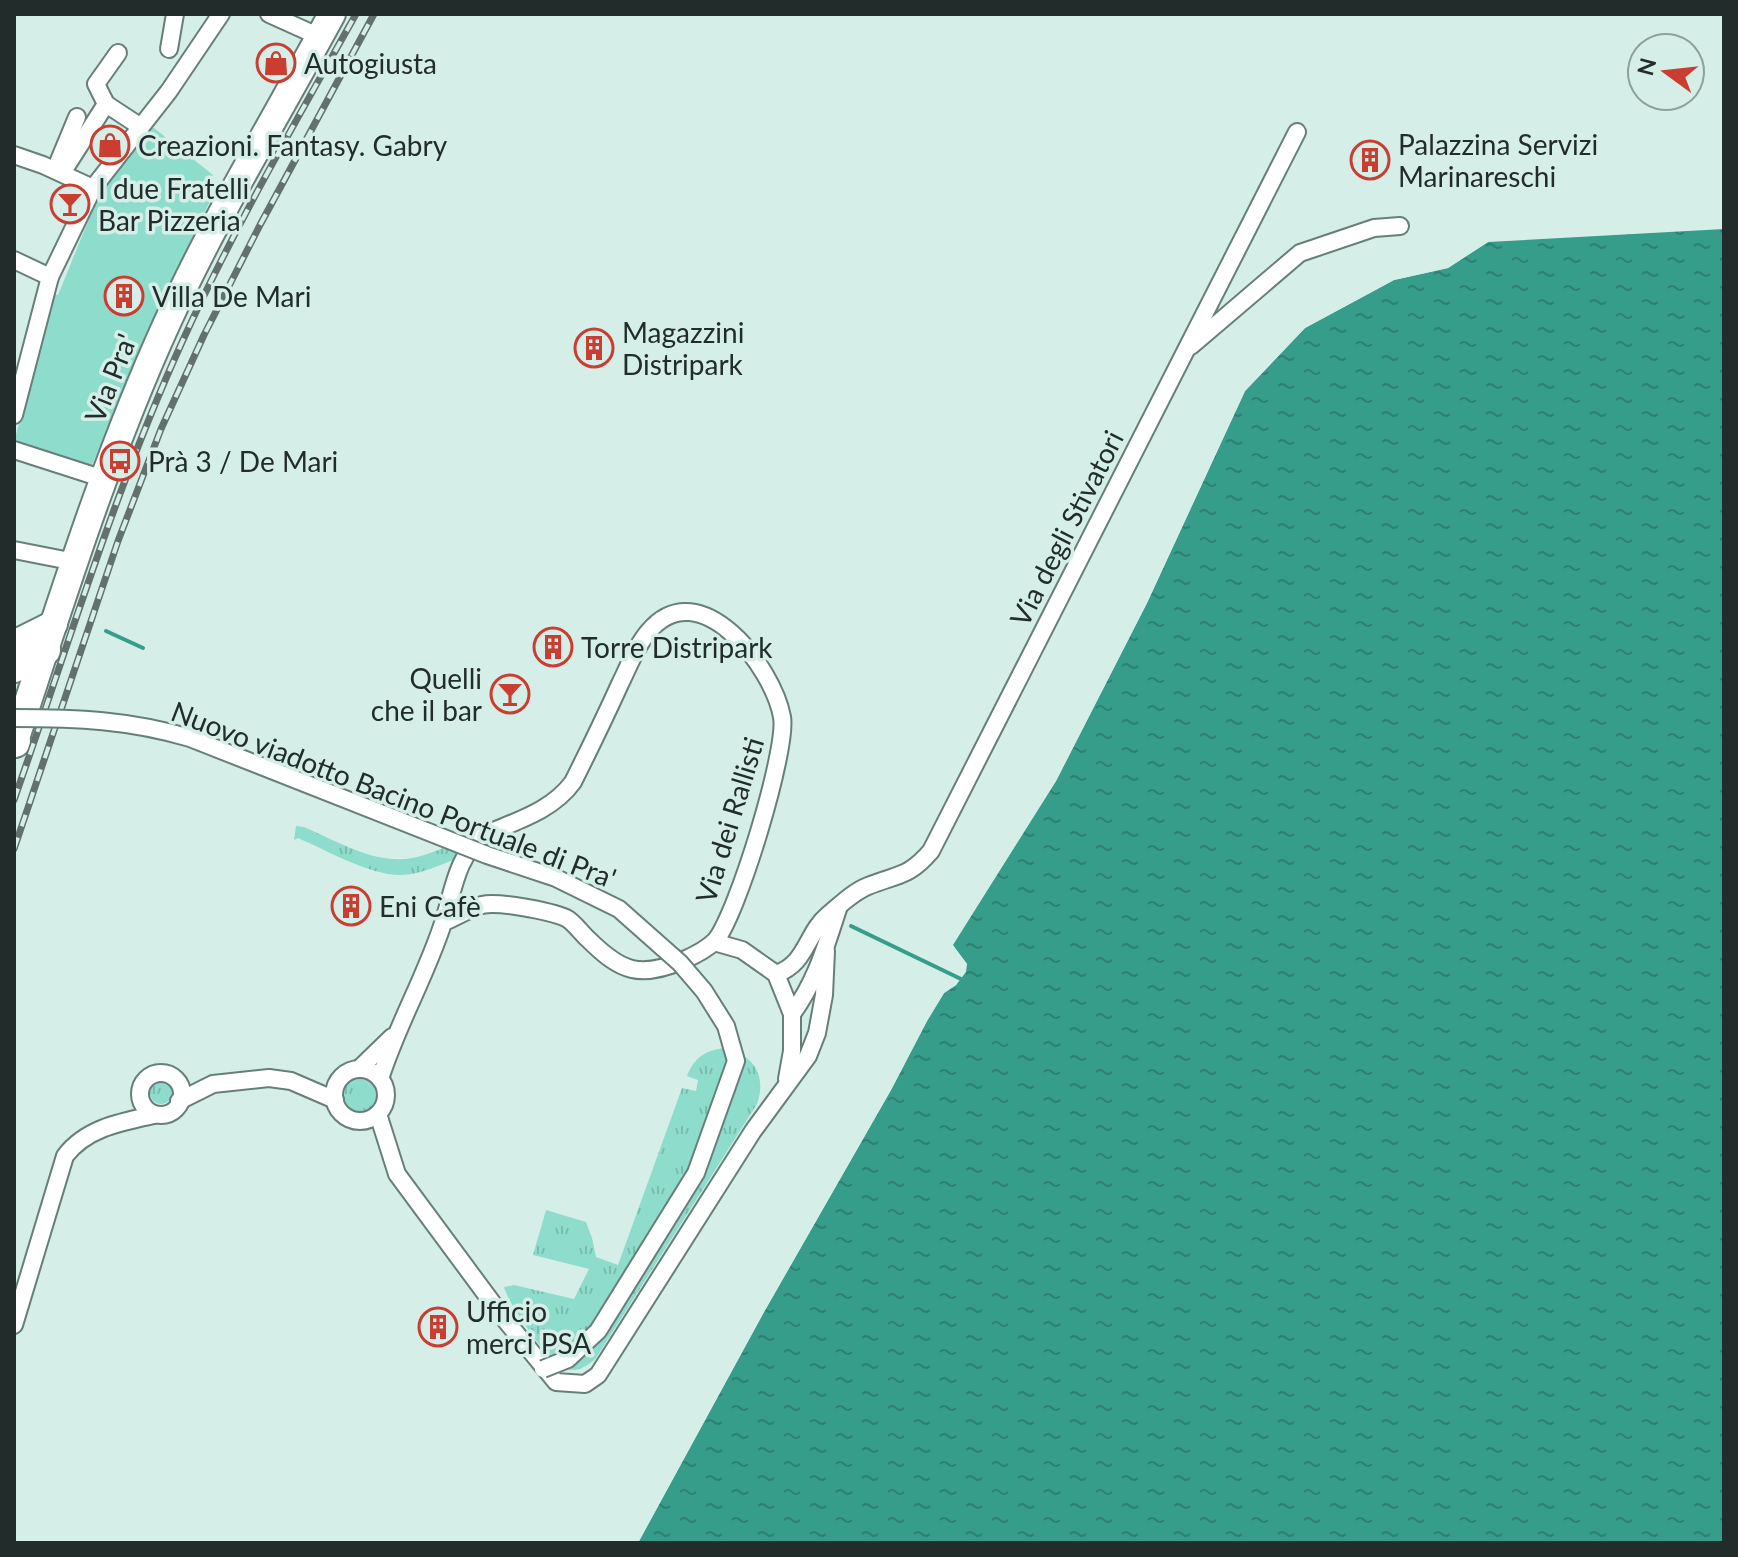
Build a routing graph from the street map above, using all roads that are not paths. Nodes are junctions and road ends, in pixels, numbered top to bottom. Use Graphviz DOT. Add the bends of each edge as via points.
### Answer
graph roads {
  1 [pos="175,14"];
  2 [pos="221,14"];
  3 [pos="269,14"];
  4 [pos="332,14"];
  5 [pos="320,37"];
  6 [pos="169,49"];
  7 [pos="118,53"];
  8 [pos="106,104"];
  9 [pos="77,117"];
  10 [pos="141,127"];
  11 [pos="1297,132"];
  12 [pos="14,155"];
  13 [pos="59,172"];
  14 [pos="93,188"];
  15 [pos="1400,226"];
  16 [pos="14,260"];
  17 [pos="50,277"];
  18 [pos="1184,352"];
  19 [pos="14,415"];
  20 [pos="14,450"];
  21 [pos="104,479"];
  22 [pos="14,550"];
  23 [pos="75,562"];
  24 [pos="27,657"];
  25 [pos="14,718"];
  26 [pos="14,743"];
  27 [pos="840,905"];
  28 [pos="444,922"];
  29 [pos="714,942"];
  30 [pos="826,951"];
  31 [pos="776,974"];
  32 [pos="792,1014"];
  33 [pos="394,1036"];
  34 [pos="359,1069"];
  35 [pos="341,1079"];
  36 [pos="380,1079"];
  37 [pos="291,1081"];
  38 [pos="785,1088"];
  39 [pos="179,1093"];
  40 [pos="140,1098"];
  41 [pos="335,1100"];
  42 [pos="378,1114"];
  43 [pos="154,1115"];
  44 [pos="359,1121"];
  45 [pos="116,1123"];
  46 [pos="390,1158"];
  47 [pos="14,1325"];
  48 [pos="543,1369"];
  1 -- 6 [label="street"];
  2 -- 10 [label="street"];
  3 -- 5 [label="street"];
  4 -- 5 [label="main road, Via Pra'"];
  5 -- 21 [label="main road, Via Pra'" via="192,269"];
  7 -- 8 [label="street" via="96,84"];
  8 -- 10 [label="street"];
  8 -- 13 [label="street"];
  9 -- 13 [label="street"];
  10 -- 14 [label="street"];
  11 -- 18 [label="street, Via degli Stivatori"];
  12 -- 13 [label="street"];
  13 -- 14 [label="street"];
  14 -- 17 [label="street"];
  15 -- 18 [label="street" via="1365,231 1300,253"];
  16 -- 17 [label="street"];
  17 -- 19 [label="street"];
  18 -- 27 [label="street, Via degli Stivatori" via="931,851 909,872 866,886"];
  20 -- 21 [label="street"];
  21 -- 23 [label="main road, Via Pra'"];
  22 -- 23 [label="street"];
  23 -- 24 [label="main road, Via Pra'"];
  24 -- 26 [label="main road, Via Pra'"];
  25 -- 48 [label="street, Nuovo viadotto Bacino Portuale di Pra', bridge" via="111,720 190,738 556,878 619,909 704,991 726,1026 736,1061 696,1173 598,1331 568,1359"];
  27 -- 30 [label="street"];
  27 -- 31 [label="street, Via degli Stivatori" via="820,921 804,954"];
  28 -- 29 [label="street, Via dei Rallisti" via="485,904 567,919 623,968 646,973 685,960"];
  28 -- 29 [label="street, Via dei Rallisti" via="452,886 476,841 565,793 650,630 665,618 689,611 723,625 742,642 763,667 783,720 778,764 734,908"];
  28 -- 33 [label="street"];
  29 -- 31 [label="street" via="742,950"];
  30 -- 32 [label="street"];
  30 -- 38 [label="street" via="817,1033"];
  31 -- 32 [label="street"];
  32 -- 38 [label="street"];
  33 -- 34 [label="street"];
  33 -- 36 [label="street"];
  34 -- 35 [label="street"];
  34 -- 36 [label="street"];
  35 -- 37 [label="street"];
  35 -- 41 [label="street"];
  36 -- 42 [label="street" via="386,1097"];
  37 -- 39 [label="street" via="269,1078"];
  37 -- 41 [label="street"];
  38 -- 48 [label="street" via="598,1375 577,1385 556,1382"];
  39 -- 40 [label="street" via="173,1077 153,1074 140,1088"];
  39 -- 43 [label="street" via="178,1107 167,1115"];
  40 -- 43 [label="street"];
  40 -- 45 [label="street"];
  41 -- 44 [label="street" via="344,1116"];
  42 -- 44 [label="street"];
  42 -- 46 [label="street"];
  43 -- 45 [label="street"];
  44 -- 46 [label="street"];
  45 -- 47 [label="street" via="75,1143 65,1156"];
  46 -- 48 [label="street"];
}
